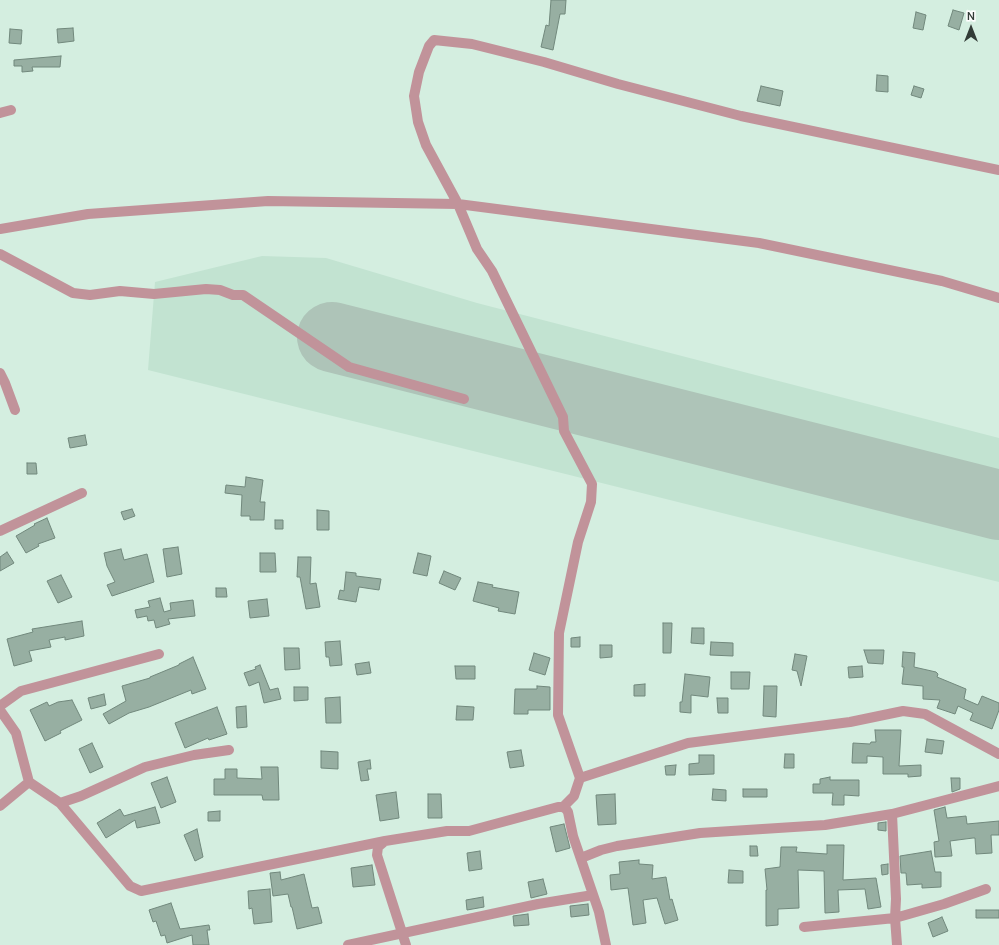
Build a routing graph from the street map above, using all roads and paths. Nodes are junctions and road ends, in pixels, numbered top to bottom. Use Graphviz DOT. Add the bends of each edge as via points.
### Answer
graph roads {
  1 [pos="11,110"];
  2 [pos="0,113"];
  3 [pos="999,170"];
  4 [pos="458,204"];
  5 [pos="0,229"];
  6 [pos="0,254"];
  7 [pos="999,298"];
  8 [pos="0,373"];
  9 [pos="464,399"];
  10 [pos="15,410"];
  11 [pos="82,492"];
  12 [pos="0,531"];
  13 [pos="159,654"];
  14 [pos="0,706"];
  15 [pos="0,710"];
  16 [pos="229,750"];
  17 [pos="999,754"];
  18 [pos="580,778"];
  19 [pos="28,782"];
  20 [pos="999,786"];
  21 [pos="60,803"];
  22 [pos="0,806"];
  23 [pos="563,807"];
  24 [pos="892,814"];
  25 [pos="385,841"];
  26 [pos="581,858"];
  27 [pos="986,889"];
  28 [pos="593,895"];
  29 [pos="895,918"];
  30 [pos="804,927"];
  31 [pos="403,934"];
  32 [pos="348,945"];
  33 [pos="406,945"];
  34 [pos="606,945"];
  35 [pos="897,945"];
  1 -- 2 [label="street"];
  3 -- 4 [label="street" via="741,116 472,44 434,40 419,72 414,96 418,122 426,145"];
  4 -- 5 [label="street" via="268,201 88,214"];
  4 -- 7 [label="street" via="758,243 942,281"];
  4 -- 18 [label="street" via="477,250 492,271 563,417 564,431 592,484 591,502 578,542 559,633 558,715"];
  6 -- 9 [label="street" via="73,293 90,295 120,291 154,294 206,289 243,295 350,367"];
  8 -- 10 [label="street"];
  11 -- 12 [label="street"];
  13 -- 14 [label="street" via="21,691"];
  15 -- 19 [label="street" via="16,733"];
  16 -- 21 [label="street" via="194,755 145,767"];
  17 -- 18 [label="street" via="925,714 903,711 850,722 688,743"];
  18 -- 23 [label="street" via="574,796"];
  19 -- 21 [label="street"];
  19 -- 22 [label="street"];
  20 -- 24 [label="street"];
  21 -- 25 [label="street" via="130,886 140,891"];
  23 -- 25 [label="street" via="469,831 447,830"];
  23 -- 26 [label="street" via="568,812"];
  24 -- 26 [label="street" via="825,825 700,833 617,846"];
  24 -- 29 [label="street"];
  25 -- 31 [label="street" via="378,847 377,855"];
  26 -- 28 [label="street"];
  27 -- 29 [label="street"];
  28 -- 31 [label="street" via="538,904"];
  28 -- 34 [label="street"];
  29 -- 30 [label="street"];
  29 -- 35 [label="street"];
  31 -- 32 [label="street"];
  31 -- 33 [label="street"];
}
